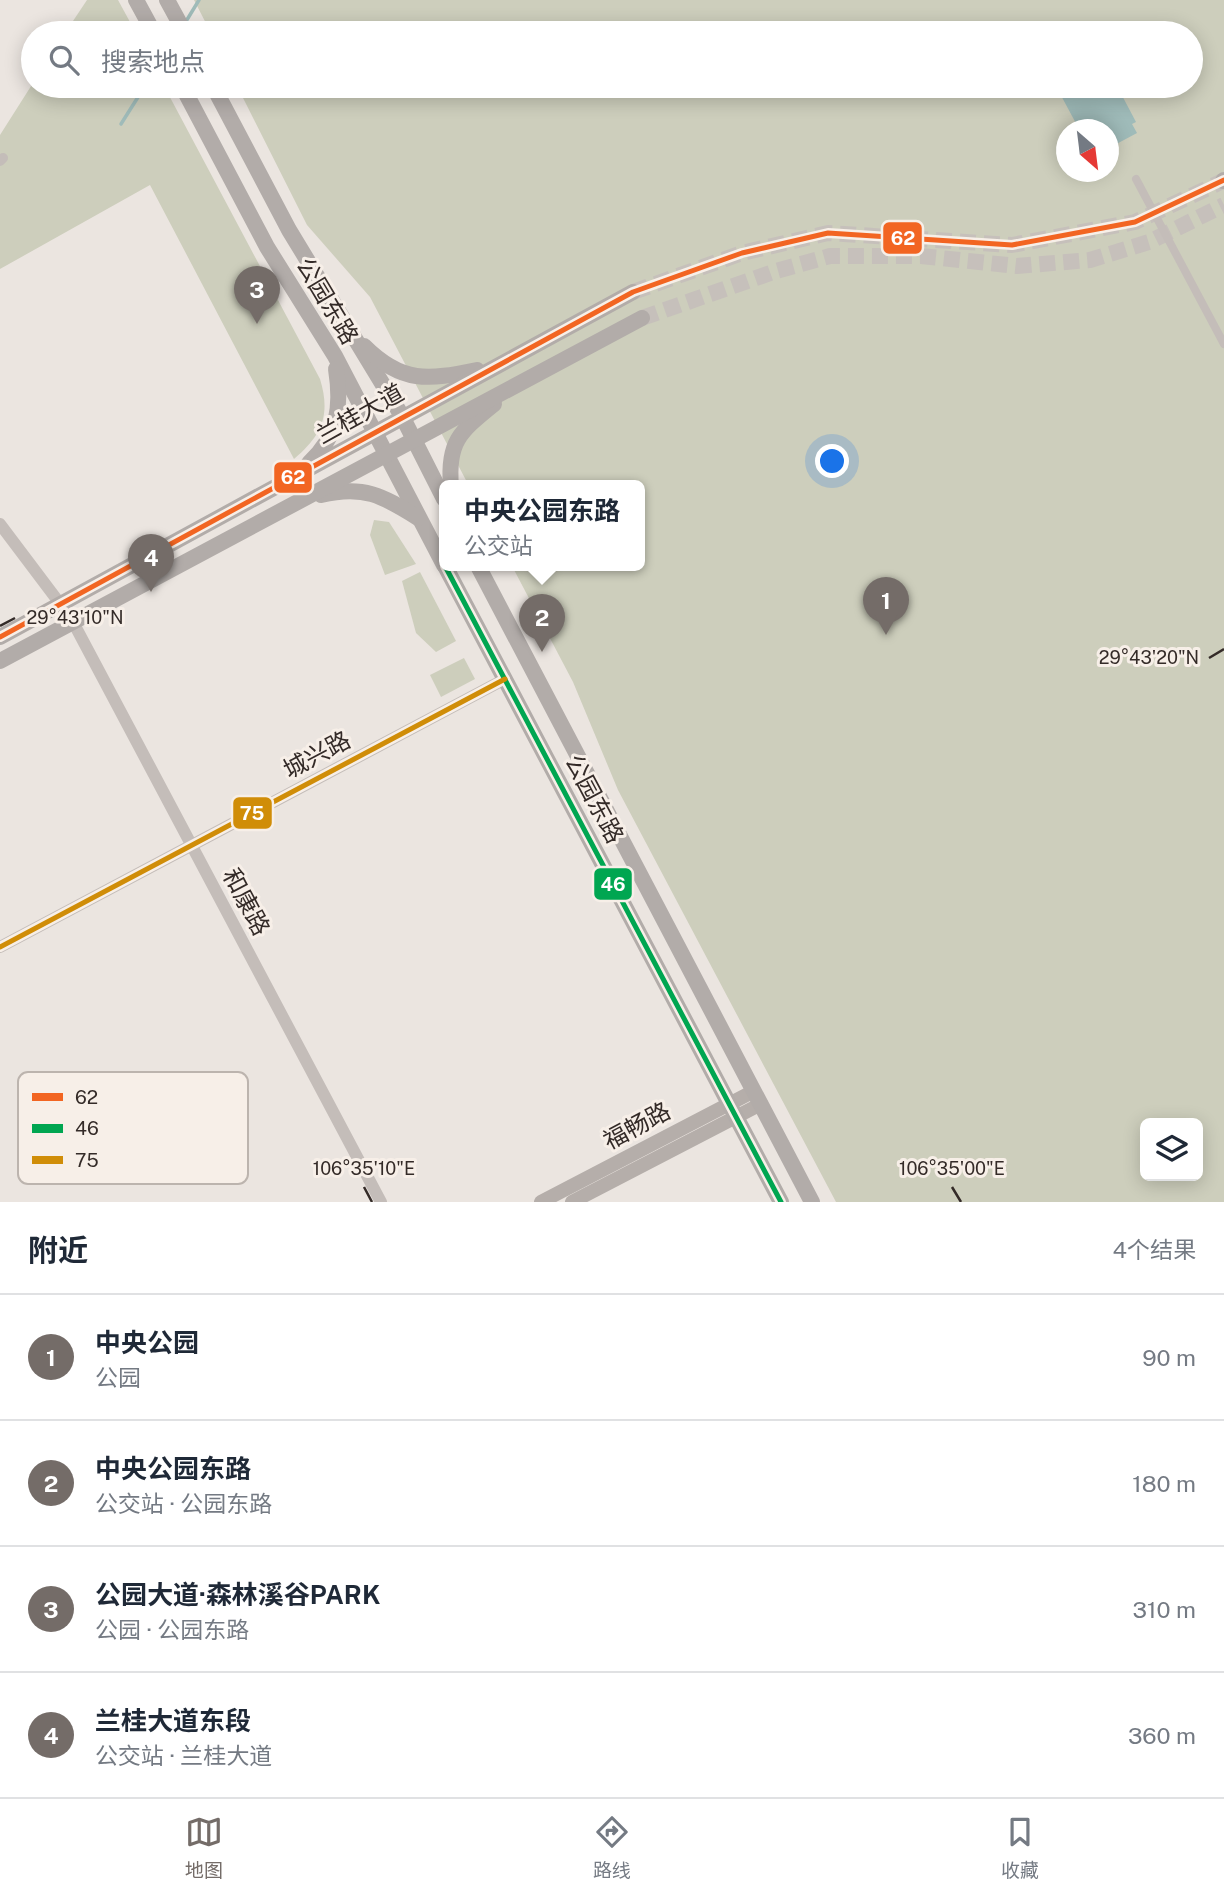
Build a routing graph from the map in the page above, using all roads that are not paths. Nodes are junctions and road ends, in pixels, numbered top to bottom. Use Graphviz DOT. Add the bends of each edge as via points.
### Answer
graph roads {
  1 [pos="136,0"];
  2 [pos="167,0"];
  3 [pos="147,21"];
  4 [pos="178,21"];
  5 [pos="188,98"];
  6 [pos="218,98"];
  7 [pos="1136,179"];
  8 [pos="633,292"];
  9 [pos="642,318"];
  10 [pos="349,331"];
  11 [pos="1224,344"];
  12 [pos="335,356"];
  13 [pos="494,367"];
  14 [pos="525,378"];
  15 [pos="402,416"];
  16 [pos="374,432"];
  17 [pos="414,440"];
  18 [pos="386,455"];
  19 [pos="291,480"];
  20 [pos="451,480"];
  21 [pos="439,489"];
  22 [pos="299,501"];
  23 [pos="419,519"];
  24 [pos="0,524"];
  25 [pos="439,557"];
  26 [pos="447,571"];
  27 [pos="481,571"];
  28 [pos="490,571"];
  29 [pos="494,597"];
  30 [pos="61,605"];
  31 [pos="73,622"];
  32 [pos="0,637"];
  33 [pos="0,661"];
  34 [pos="505,680"];
  35 [pos="192,846"];
  36 [pos="0,947"];
  37 [pos="757,1097"];
  38 [pos="733,1110"];
  39 [pos="381,1202"];
  40 [pos="541,1202"];
  41 [pos="572,1202"];
  42 [pos="782,1202"];
  43 [pos="812,1202"];
  1 -- 3 [label="main road"];
  2 -- 4 [label="main road"];
  5 -- 12 [label="main road, 公园东路" via="267,247"];
  6 -- 10 [label="main road, 公园东路"];
  7 -- 11 [label="street"];
  8 -- 13 [label="main road, 兰桂大道"];
  9 -- 14 [label="main road, 兰桂大道"];
  10 -- 13 [label="main road" via="372,354 407,376 436,379"];
  10 -- 15 [label="main road, 公园东路"];
  12 -- 16 [label="main road, 公园东路"];
  12 -- 19 [label="main road" via="340,397 335,427 323,450"];
  13 -- 15 [label="main road, 兰桂大道"];
  14 -- 17 [label="main road, 兰桂大道"];
  14 -- 20 [label="main road" via="470,424 451,449"];
  15 -- 16 [label="main road, 兰桂大道"];
  15 -- 17 [label="main road, 公园东路"];
  16 -- 18 [label="main road, 公园东路"];
  16 -- 19 [label="main road, 兰桂大道"];
  17 -- 18 [label="main road, 兰桂大道"];
  17 -- 21 [label="main road, 公园东路"];
  18 -- 22 [label="main road, 兰桂大道"];
  18 -- 23 [label="main road, 公园东路"];
  19 -- 30 [label="main road, 兰桂大道"];
  22 -- 23 [label="main road" via="346,489 374,493"];
  22 -- 31 [label="main road, 兰桂大道"];
  23 -- 25 [label="main road, 公园东路"];
  24 -- 30 [label="street"];
  26 -- 34 [label="main road, 公园东路"];
  27 -- 29 [label="main road, 公园东路"];
  28 -- 29 [label="main road"];
  29 -- 37 [label="main road, 公园东路"];
  30 -- 32 [label="main road, 兰桂大道"];
  31 -- 33 [label="main road, 兰桂大道"];
  31 -- 35 [label="street, 和康路"];
  34 -- 35 [label="street, 城兴路"];
  34 -- 38 [label="main road, 公园东路"];
  35 -- 36 [label="street, 城兴路"];
  35 -- 39 [label="street, 和康路"];
  37 -- 38 [label="main road, 福畅路"];
  37 -- 43 [label="main road, 公园东路"];
  38 -- 40 [label="main road, 福畅路"];
  38 -- 41 [label="main road, 福畅路"];
  38 -- 42 [label="main road, 公园东路"];
}
